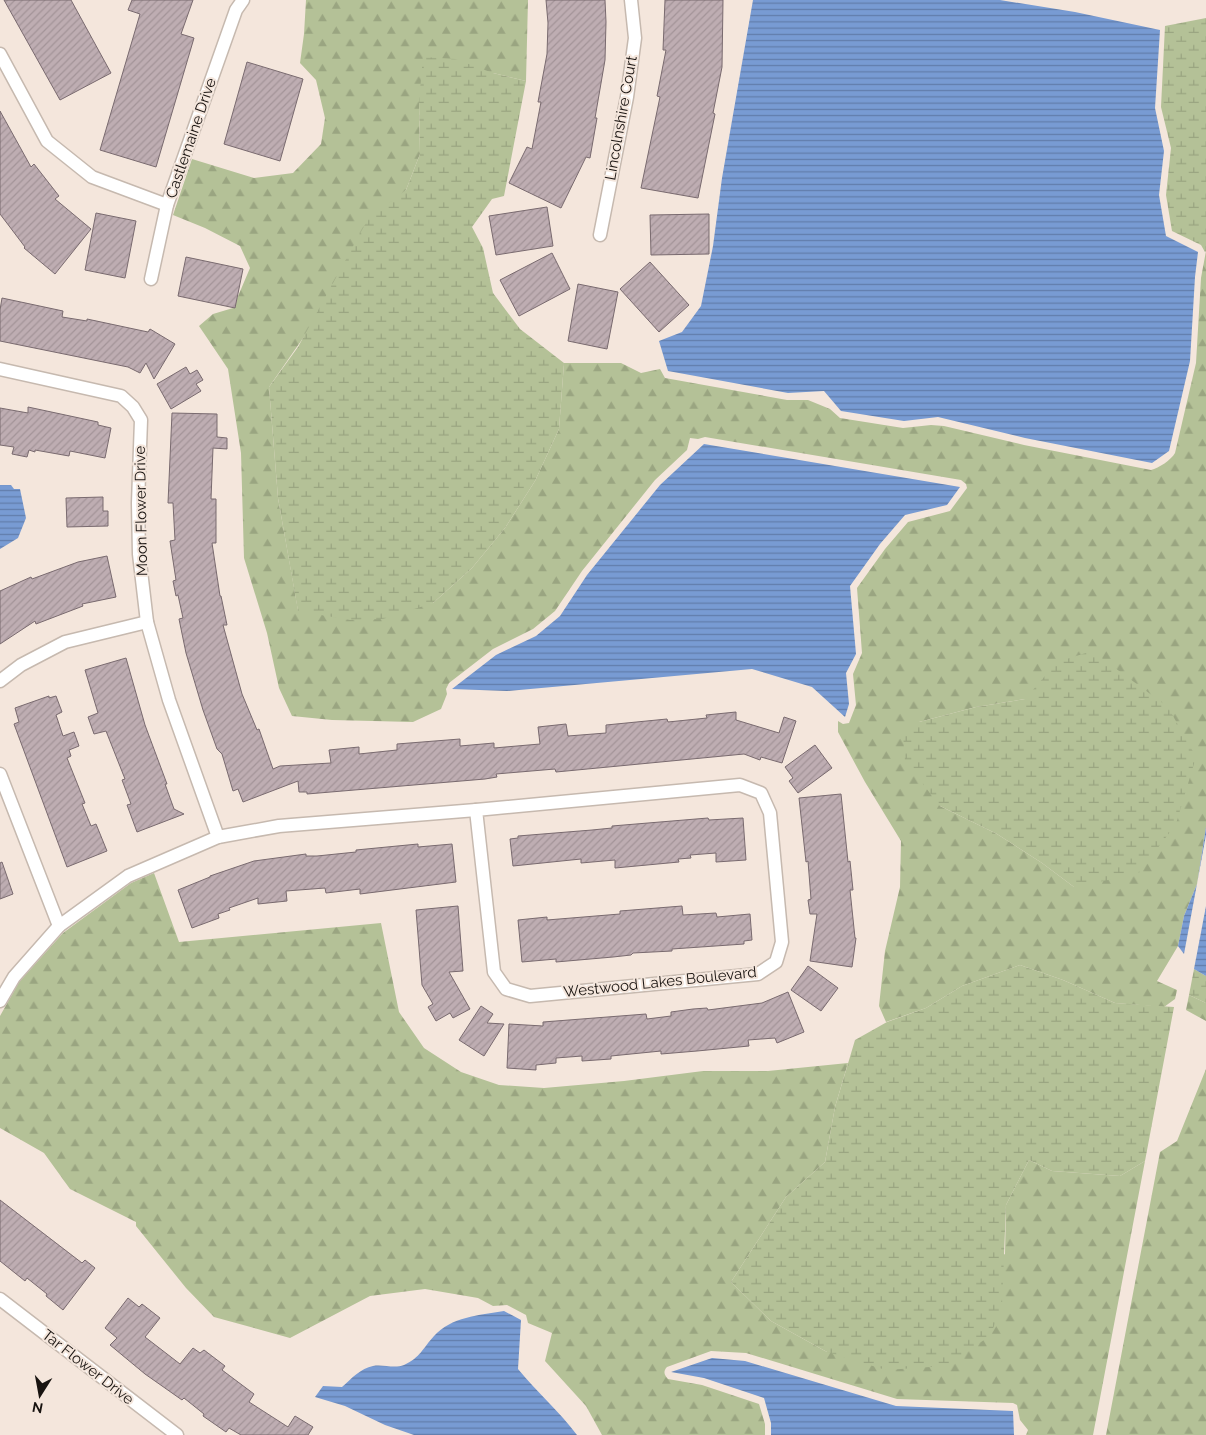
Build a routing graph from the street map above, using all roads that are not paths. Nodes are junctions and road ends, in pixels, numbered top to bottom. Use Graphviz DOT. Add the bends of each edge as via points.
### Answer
graph roads {
  1 [pos="243,0"];
  2 [pos="631,0"];
  3 [pos="0,54"];
  4 [pos="168,206"];
  5 [pos="600,235"];
  6 [pos="151,279"];
  7 [pos="0,369"];
  8 [pos="147,622"];
  9 [pos="0,681"];
  10 [pos="0,774"];
  11 [pos="476,810"];
  12 [pos="218,837"];
  13 [pos="59,926"];
  14 [pos="0,1001"];
  15 [pos="0,1299"];
  16 [pos="177,1435"];
  1 -- 4 [label="street, Castlemaine Drive" via="236,10"];
  2 -- 5 [label="street, Lincolnshire Court" via="635,38"];
  3 -- 4 [label="street" via="47,141 92,177"];
  4 -- 6 [label="street, Castlemaine Drive"];
  7 -- 8 [label="street, Moon Flower Drive" via="121,396 134,406 141,420 139,554"];
  8 -- 9 [label="street" via="64,642"];
  8 -- 12 [label="street, Moon Flower Drive" via="169,700"];
  10 -- 13 [label="street"];
  11 -- 11 [label="street, Westwood Lakes Boulevard" via="740,785 761,793 770,813 782,942 776,962 758,974 530,996 506,989 494,972"];
  11 -- 12 [label="street, Westwood Lakes Boulevard" via="279,826"];
  12 -- 13 [label="street, Westwood Lakes Boulevard" via="128,876"];
  13 -- 14 [label="street, Westwood Lakes Boulevard" via="14,977"];
  15 -- 16 [label="street, Tar Flower Drive"];
}
